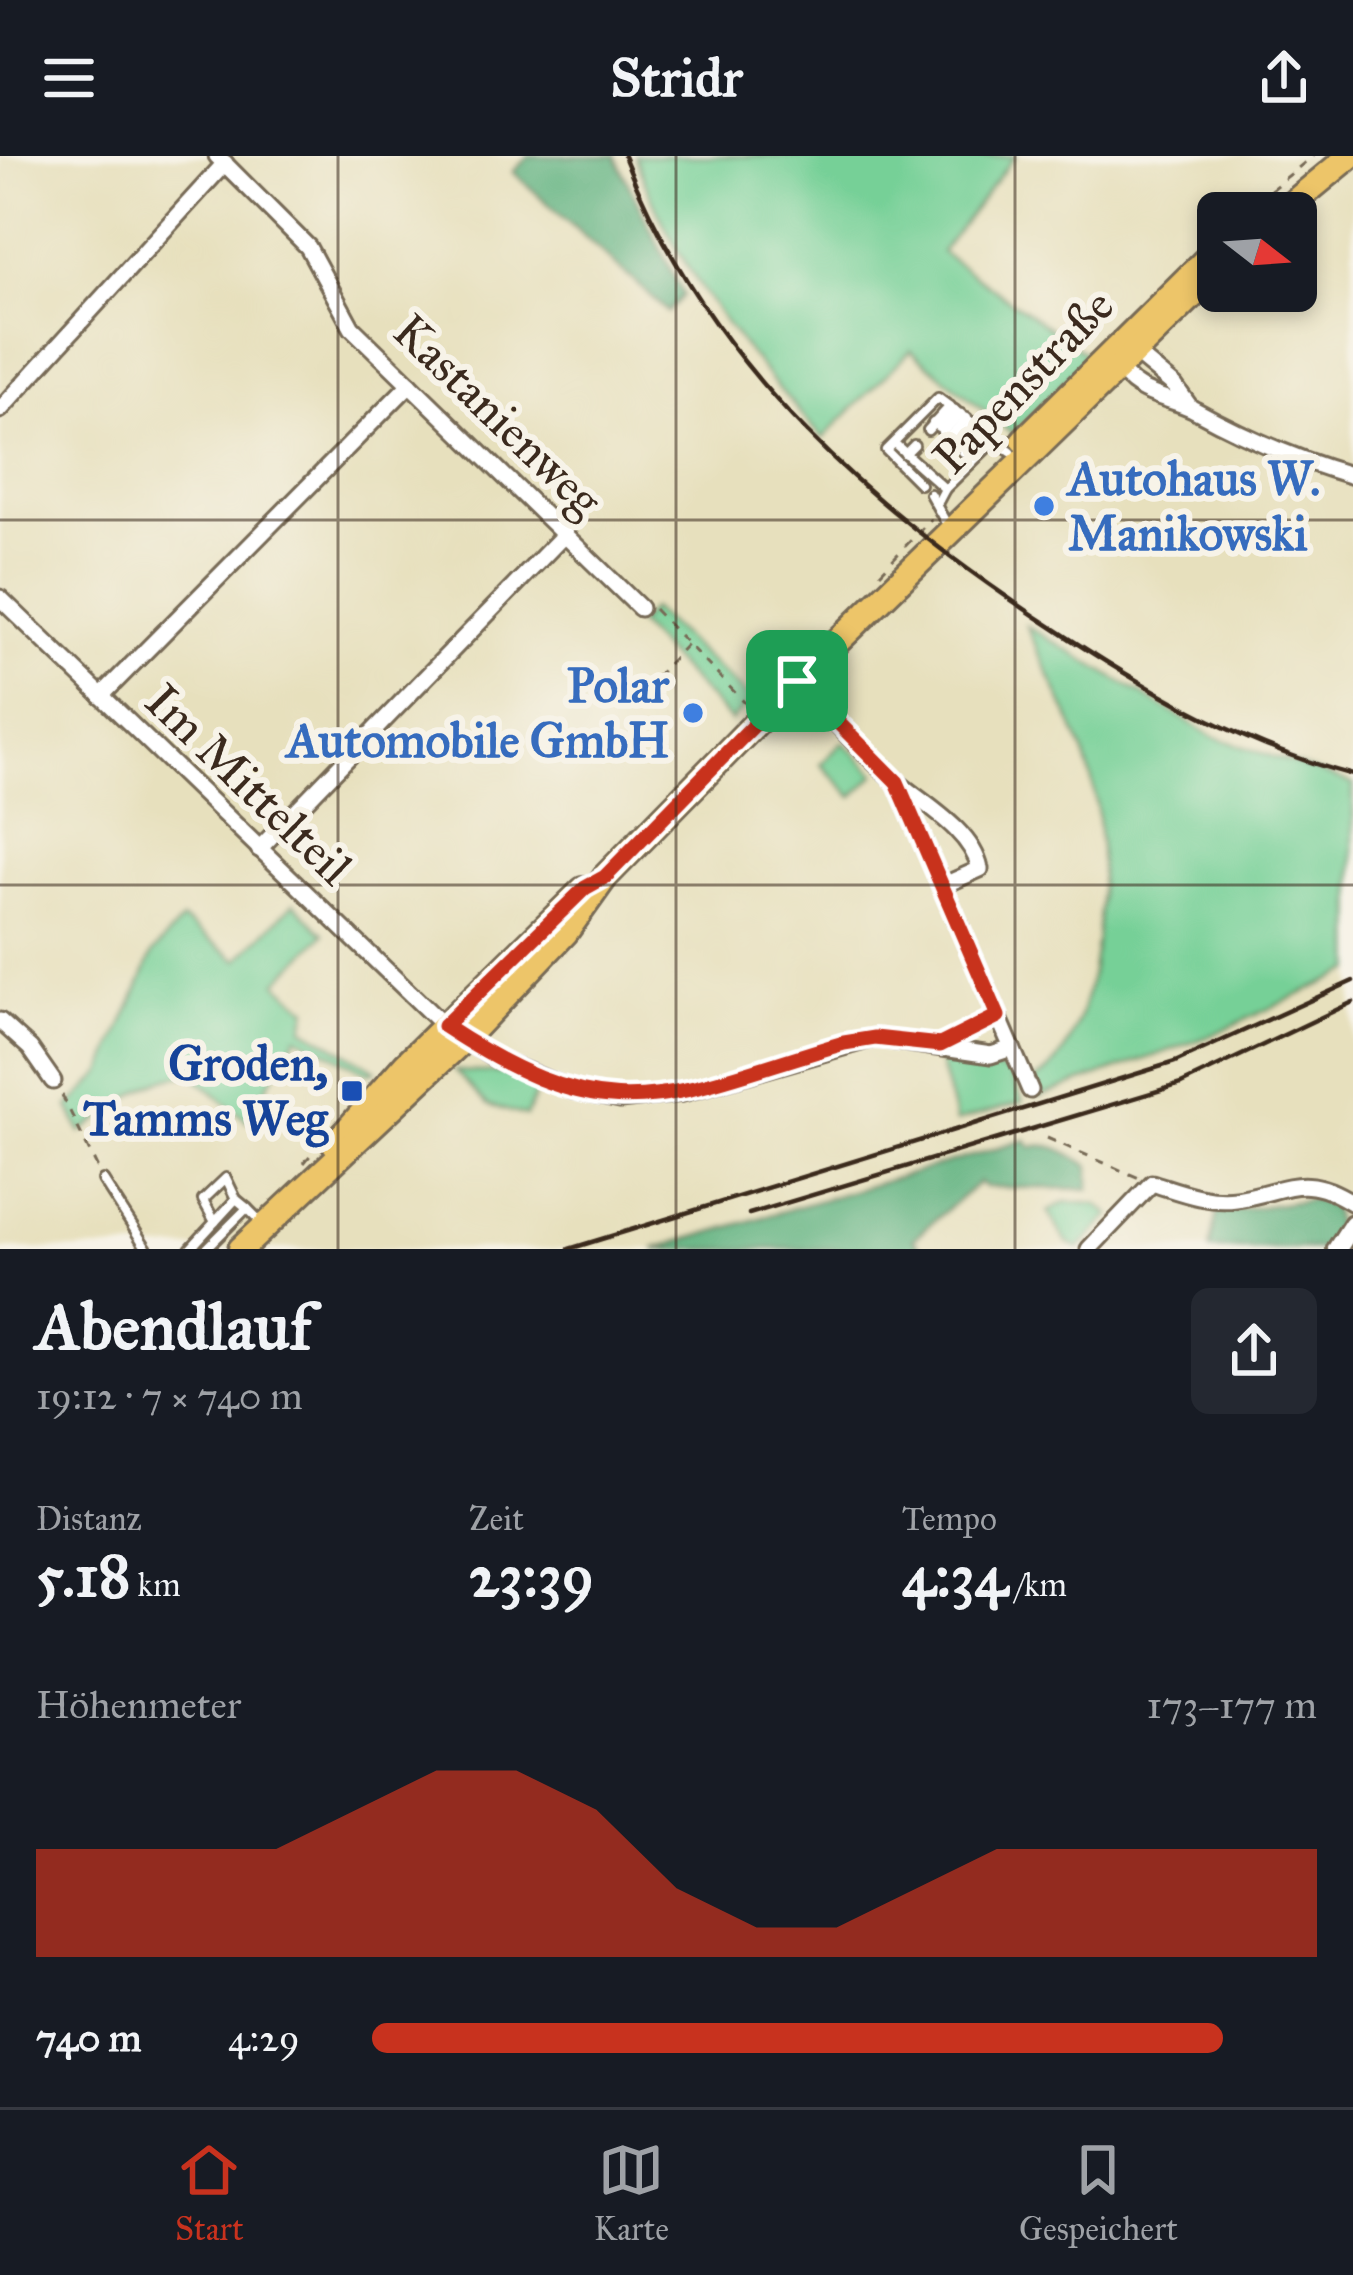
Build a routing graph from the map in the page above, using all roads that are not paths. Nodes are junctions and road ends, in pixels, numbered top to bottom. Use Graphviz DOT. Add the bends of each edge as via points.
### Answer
graph roads {
  1 [pos="1327,156"];
  2 [pos="1350,156"];
  3 [pos="221,160"];
  4 [pos="1283,192"];
  5 [pos="1306,192"];
  6 [pos="1197,272"];
  7 [pos="1197,290"];
  8 [pos="1124,357"];
  9 [pos="410,385"];
  10 [pos="1190,407"];
  11 [pos="0,410"];
  12 [pos="977,425"];
  13 [pos="930,426"];
  14 [pos="894,443"];
  15 [pos="914,445"];
  16 [pos="905,454"];
  17 [pos="1353,476"];
  18 [pos="920,484"];
  19 [pos="945,489"];
  20 [pos="930,494"];
  21 [pos="941,512"];
  22 [pos="566,534"];
  23 [pos="897,579"];
  24 [pos="0,598"];
  25 [pos="640,608"];
  26 [pos="797,681"];
  27 [pos="101,696"];
  28 [pos="897,782"];
  29 [pos="260,849"];
  30 [pos="942,886"];
  31 [pos="3,1029"];
  32 [pos="454,1033"];
  33 [pos="1012,1048"];
  34 [pos="53,1081"];
  35 [pos="1030,1090"];
  36 [pos="103,1180"];
  37 [pos="236,1199"];
  38 [pos="1353,1203"];
  39 [pos="255,1217"];
  40 [pos="215,1222"];
  41 [pos="1353,1224"];
  42 [pos="147,1249"];
  43 [pos="190,1249"];
  44 [pos="206,1249"];
  45 [pos="241,1249"];
  46 [pos="1089,1249"];
  47 [pos="1337,1249"];
  1 -- 4 [label="main road"];
  2 -- 5 [label="main road"];
  3 -- 9 [label="street, Kastanienweg" via="308,247 352,328"];
  3 -- 11 [label="street"];
  6 -- 8 [label="main road, Papenstraße"];
  7 -- 8 [label="main road, Papenstraße"];
  8 -- 10 [label="street"];
  8 -- 10 [label="street" via="1168,403"];
  8 -- 12 [label="main road, Papenstraße"];
  8 -- 23 [label="main road, Papenstraße"];
  9 -- 22 [label="street, Kastanienweg"];
  9 -- 27 [label="street"];
  10 -- 17 [label="street" via="1258,443"];
  12 -- 12 [label="lane" via="955,445"];
  12 -- 13 [label="lane"];
  12 -- 14 [label="lane" via="938,398"];
  12 -- 19 [label="lane"];
  12 -- 21 [label="main road, Papenstraße"];
  14 -- 16 [label="lane"];
  14 -- 18 [label="lane" via="886,450"];
  15 -- 16 [label="lane"];
  16 -- 19 [label="lane"];
  19 -- 21 [label="lane"];
  20 -- 21 [label="lane"];
  21 -- 23 [label="main road, Papenstraße"];
  22 -- 25 [label="street, Kastanienweg"];
  22 -- 29 [label="street"];
  23 -- 26 [label="main road, Papenstraße"];
  24 -- 27 [label="street, Im Mittelteil"];
  26 -- 28 [label="street"];
  26 -- 32 [label="main road, Papenstraße" via="605,877 565,933"];
  27 -- 29 [label="street, Im Mittelteil"];
  28 -- 30 [label="street"];
  28 -- 30 [label="street" via="978,860 980,869"];
  29 -- 32 [label="street, Im Mittelteil"];
  30 -- 33 [label="street"];
  31 -- 34 [label="street" via="31,1048"];
  32 -- 33 [label="street, Im Mittelteil" via="572,1090 620,1100 683,1093 875,1038 991,1055"];
  32 -- 39 [label="main road, Papenstraße"];
  33 -- 35 [label="street"];
  36 -- 42 [label="lane"];
  37 -- 39 [label="lane"];
  37 -- 40 [label="lane"];
  37 -- 40 [label="lane" via="226,1178 202,1201"];
  38 -- 46 [label="street" via="1317,1184 1207,1199 1152,1183"];
  39 -- 44 [label="lane"];
  39 -- 45 [label="main road, Papenstraße"];
  40 -- 43 [label="lane"];
  41 -- 47 [label="street"];
}
